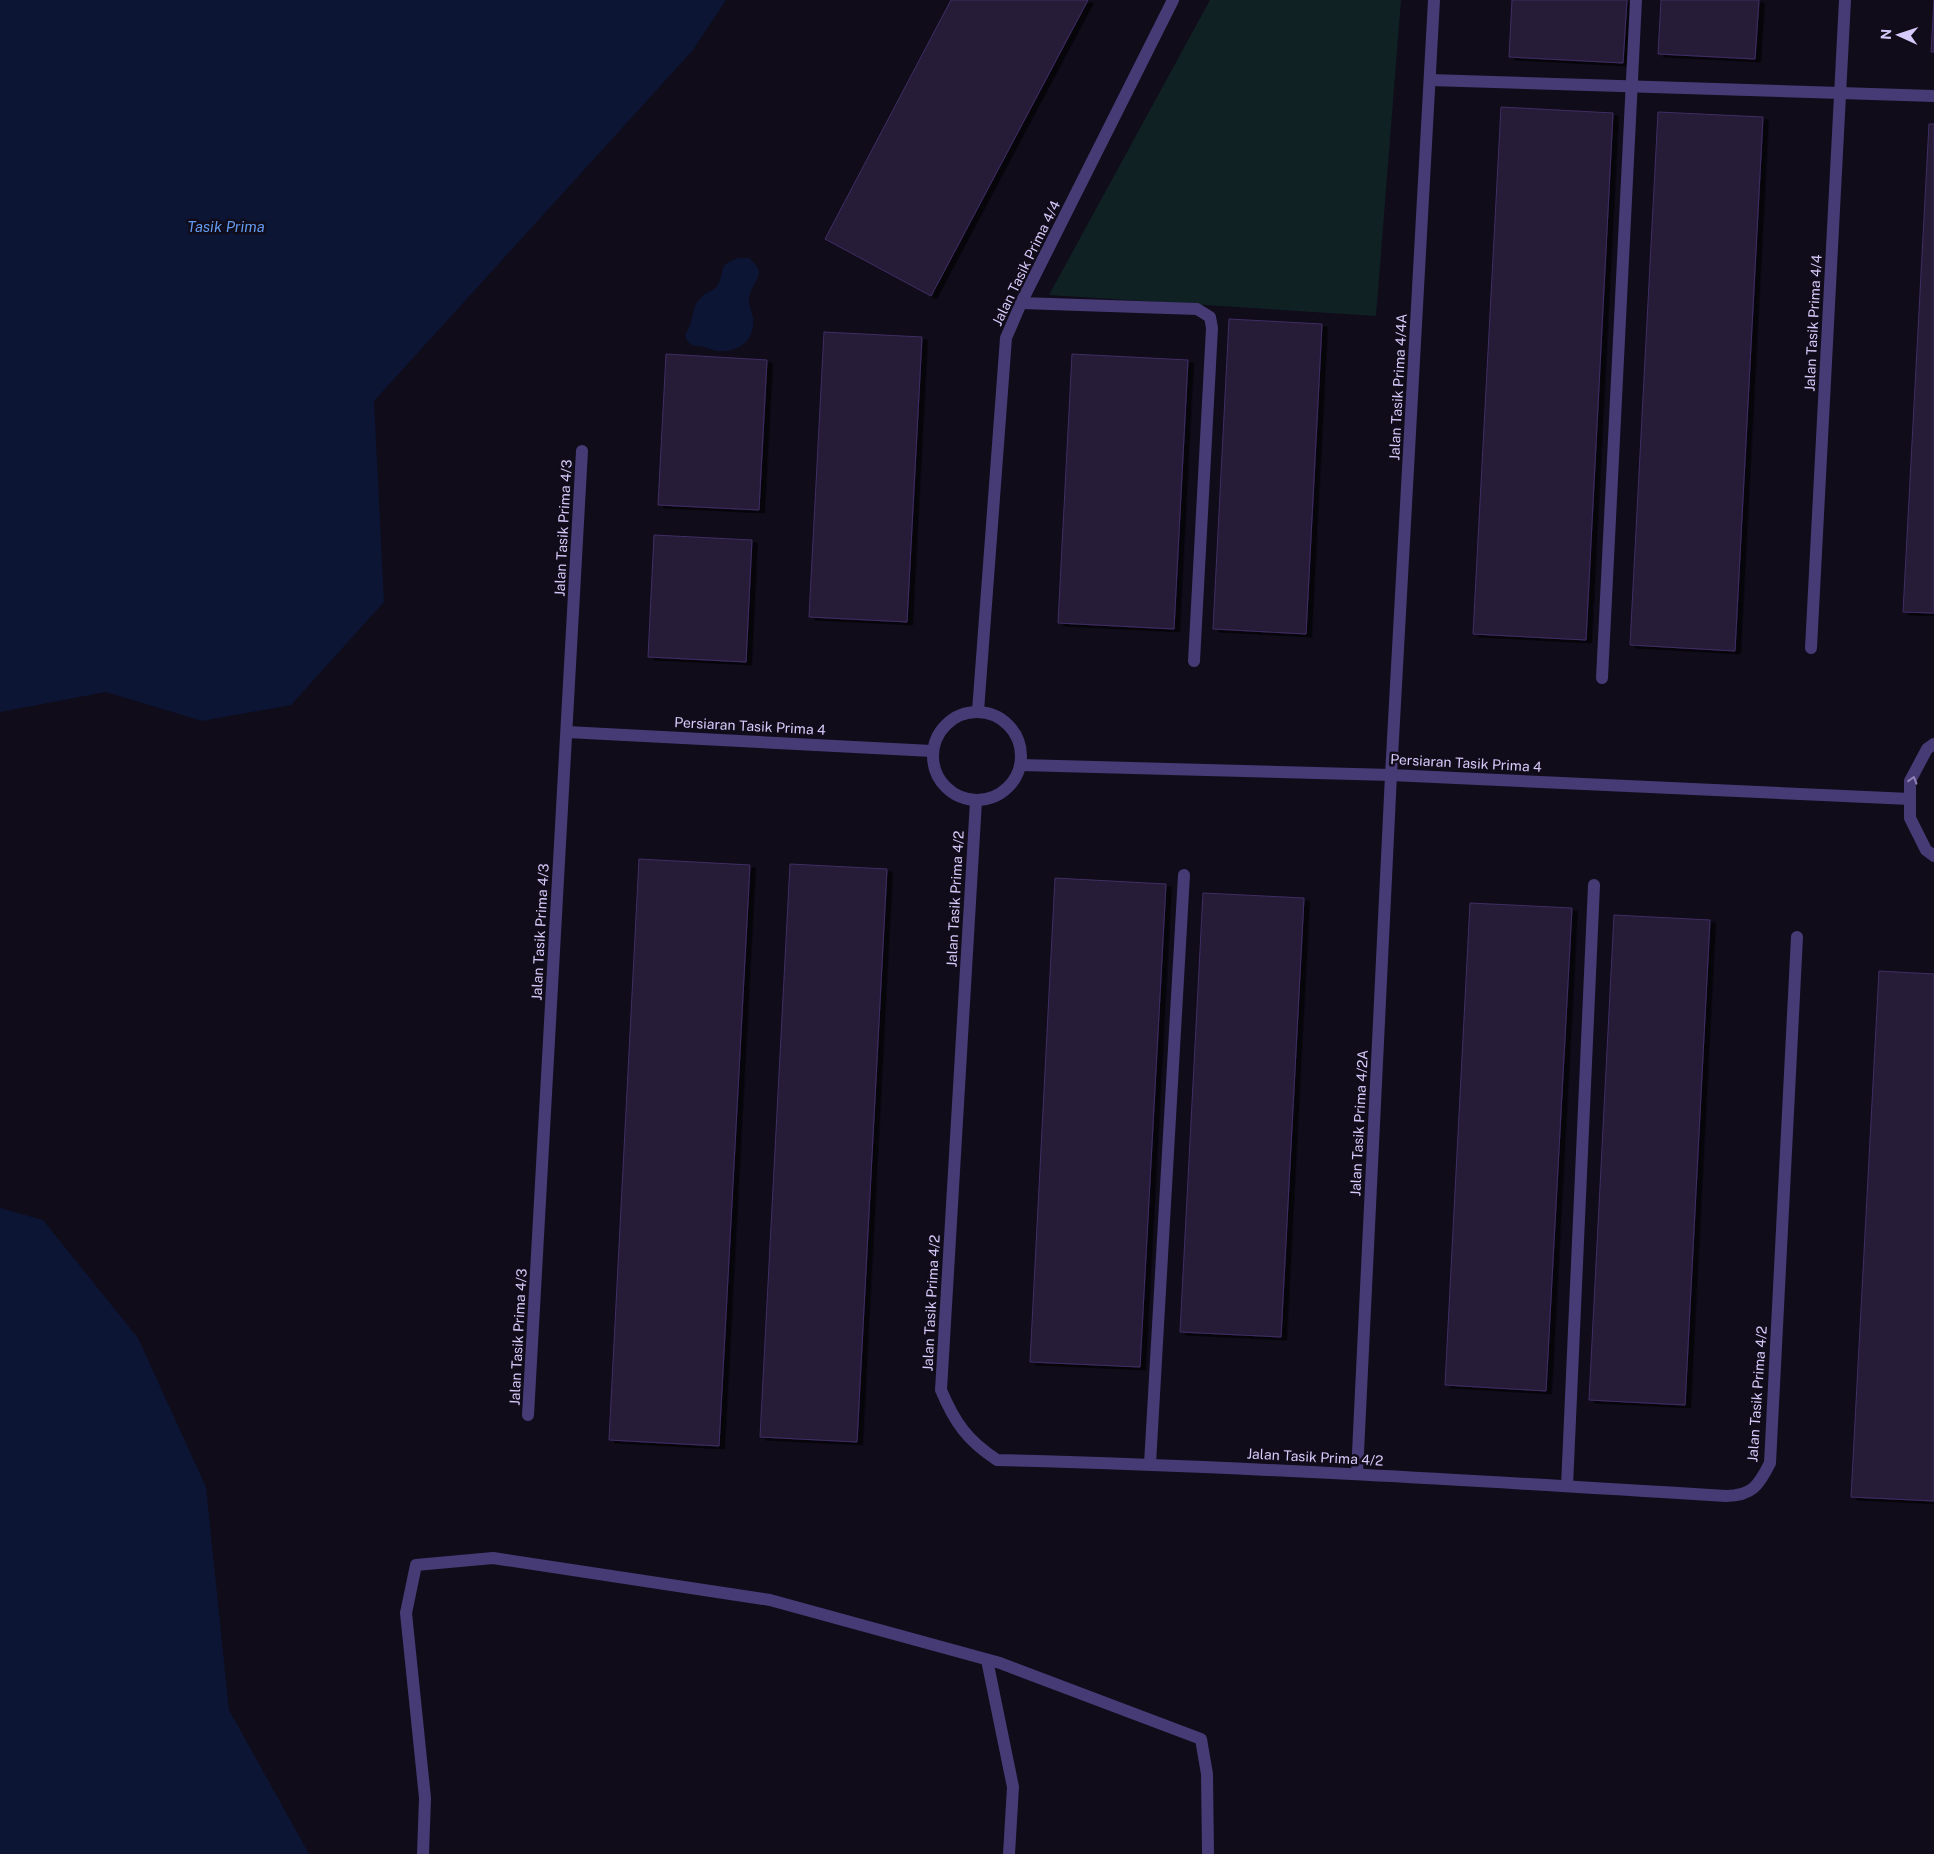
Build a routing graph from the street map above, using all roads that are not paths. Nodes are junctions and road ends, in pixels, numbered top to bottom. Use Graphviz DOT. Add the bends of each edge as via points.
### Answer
graph roads {
  1 [pos="1173,0"];
  2 [pos="1434,0"];
  3 [pos="1636,0"];
  4 [pos="1844,0"];
  5 [pos="1430,80"];
  6 [pos="1631,87"];
  7 [pos="1840,94"];
  8 [pos="1934,96"];
  9 [pos="1021,303"];
  10 [pos="582,451"];
  11 [pos="1811,648"];
  12 [pos="1194,661"];
  13 [pos="1602,678"];
  14 [pos="978,711"];
  15 [pos="567,732"];
  16 [pos="1934,744"];
  17 [pos="932,751"];
  18 [pos="1021,765"];
  19 [pos="1391,775"];
  20 [pos="1910,799"];
  21 [pos="976,801"];
  22 [pos="1934,856"];
  23 [pos="1184,875"];
  24 [pos="1594,885"];
  25 [pos="1797,937"];
  26 [pos="528,1415"];
  27 [pos="1150,1464"];
  28 [pos="1357,1473"];
  29 [pos="1567,1486"];
  30 [pos="987,1660"];
  31 [pos="422,1854"];
  32 [pos="1009,1854"];
  33 [pos="1208,1854"];
  1 -- 9 [label="street, Jalan Tasik Prima 4/4"];
  2 -- 5 [label="street, Jalan Tasik Prima 4/4A"];
  3 -- 6 [label="street"];
  4 -- 7 [label="street, Jalan Tasik Prima 4/4"];
  5 -- 6 [label="street"];
  5 -- 19 [label="street, Jalan Tasik Prima 4/4A"];
  6 -- 7 [label="street"];
  6 -- 13 [label="street"];
  7 -- 8 [label="street"];
  7 -- 11 [label="street, Jalan Tasik Prima 4/4"];
  9 -- 12 [label="street" via="1197,308 1210,317 1212,328"];
  9 -- 14 [label="street, Jalan Tasik Prima 4/4" via="1006,338 1002,373"];
  10 -- 15 [label="street, Jalan Tasik Prima 4/3"];
  14 -- 17 [label="street" via="965,712 953,718 936,738"];
  14 -- 18 [label="street" via="993,714 1016,734"];
  15 -- 17 [label="street, Persiaran Tasik Prima 4"];
  15 -- 26 [label="street, Jalan Tasik Prima 4/3"];
  20 -- 16 [label="street, one-way" via="1910,781 1927,749"];
  17 -- 21 [label="street" via="933,766 949,791"];
  18 -- 19 [label="street, Persiaran Tasik Prima 4"];
  18 -- 21 [label="street" via="1005,791 991,799"];
  19 -- 20 [label="street, Persiaran Tasik Prima 4"];
  19 -- 28 [label="street, Jalan Tasik Prima 4/2A"];
  20 -- 22 [label="street" via="1910,818 1926,850"];
  21 -- 27 [label="street, Jalan Tasik Prima 4/2" via="941,1390 961,1430 997,1460"];
  23 -- 27 [label="street"];
  24 -- 29 [label="street"];
  25 -- 29 [label="street, Jalan Tasik Prima 4/2" via="1770,1464 1753,1489 1739,1496"];
  27 -- 28 [label="street, Jalan Tasik Prima 4/2"];
  28 -- 29 [label="street, Jalan Tasik Prima 4/2"];
  30 -- 31 [label="street" via="770,1600 493,1558 416,1565 406,1613 426,1798"];
  30 -- 32 [label="street" via="1013,1787"];
  30 -- 33 [label="street" via="1201,1739 1207,1774"];
}
